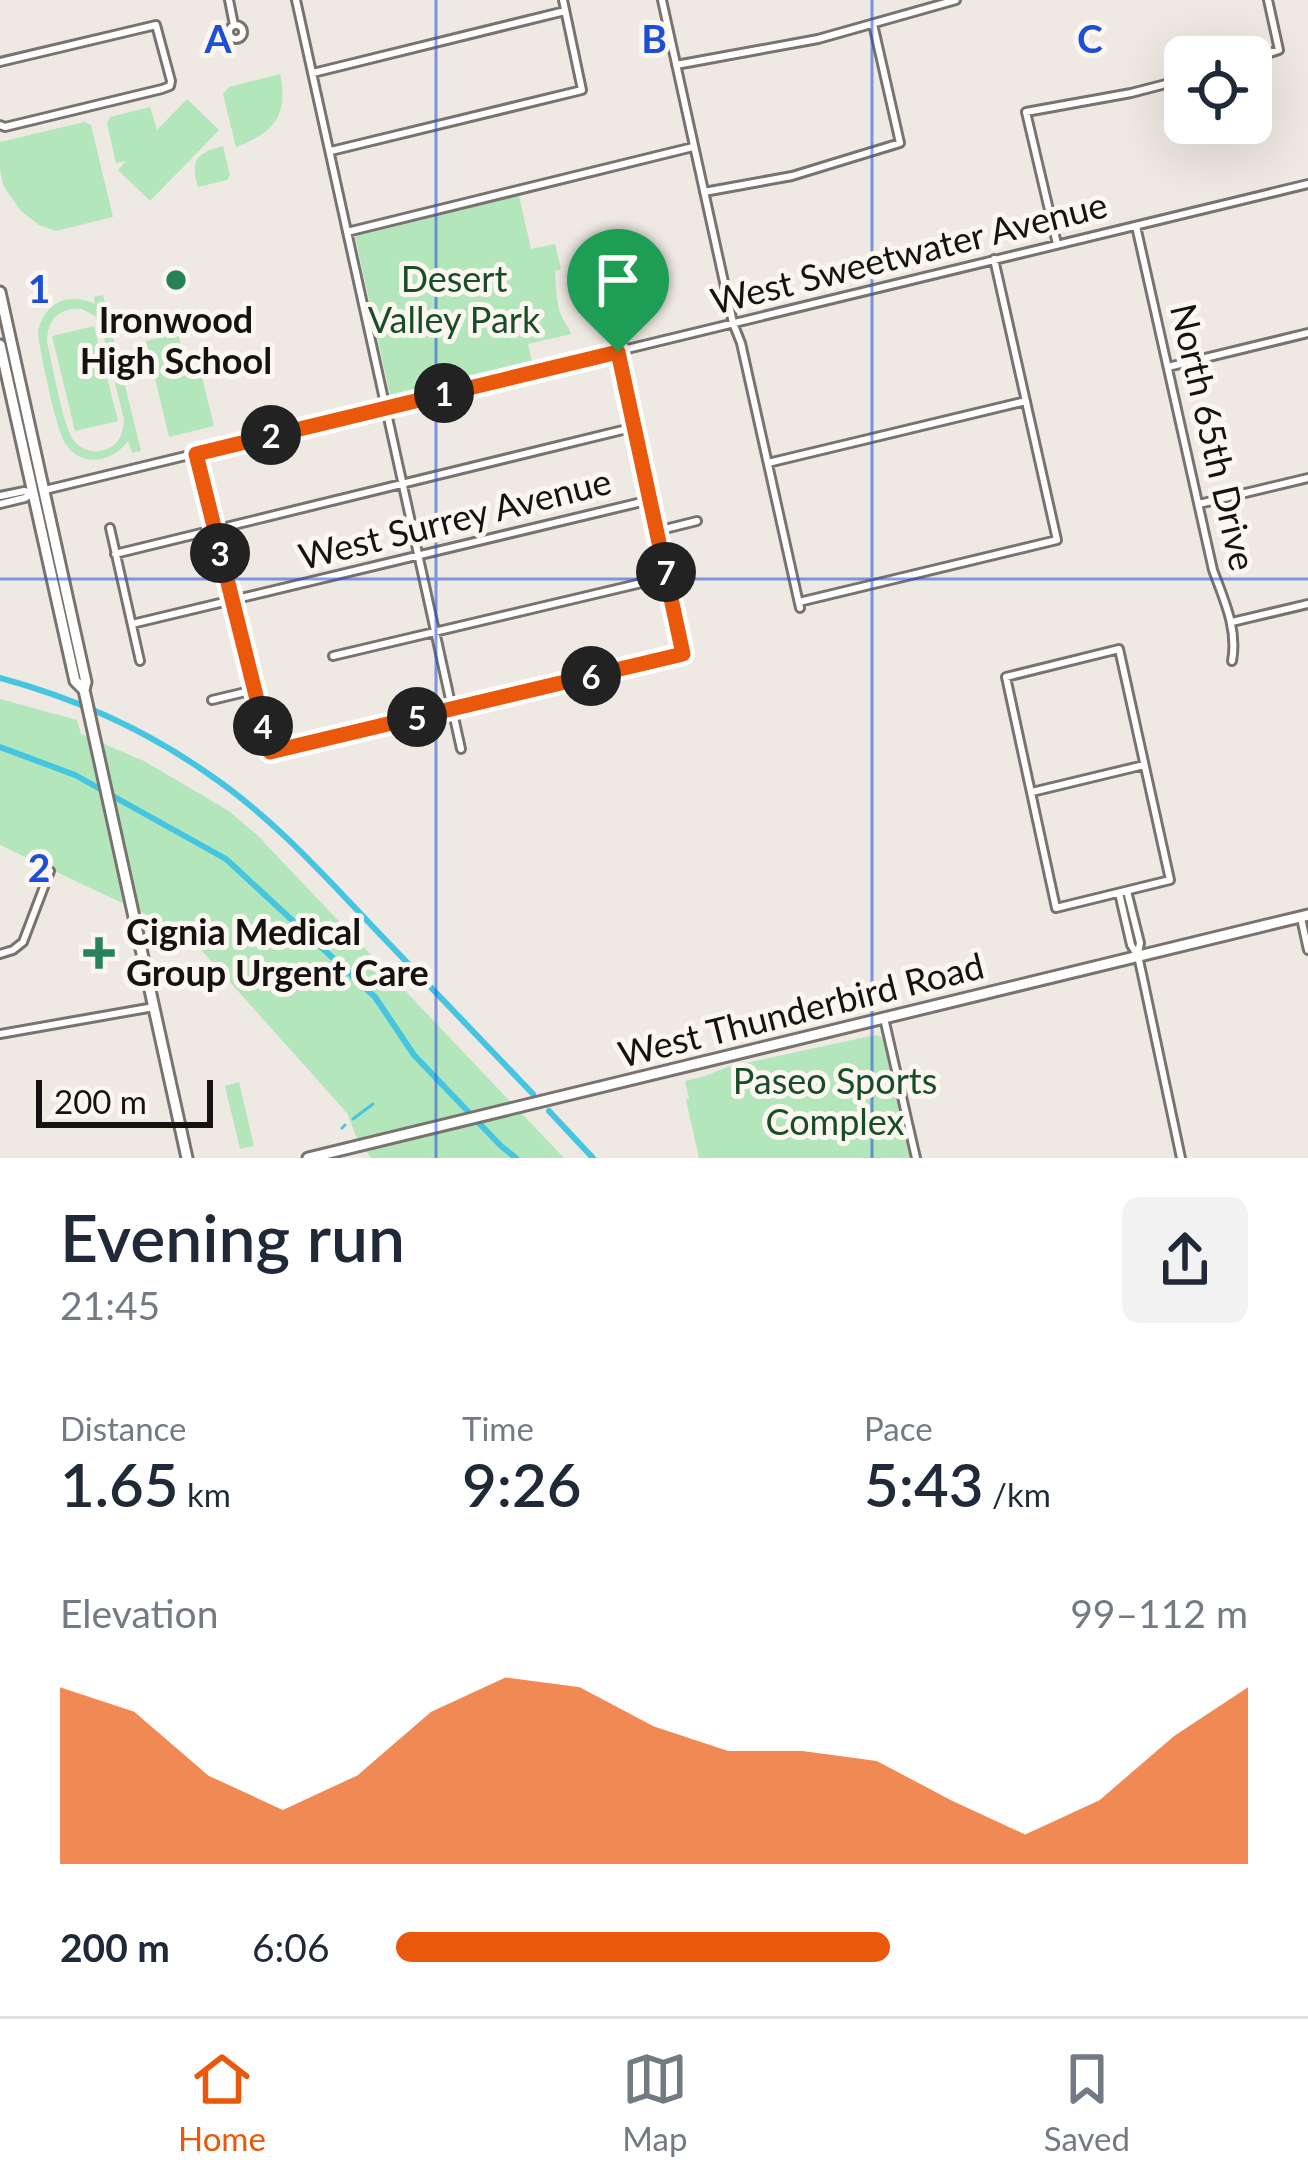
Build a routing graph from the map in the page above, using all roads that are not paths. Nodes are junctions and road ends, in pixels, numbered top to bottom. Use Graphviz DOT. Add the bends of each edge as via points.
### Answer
graph roads {
  1 [pos="229,0"];
  2 [pos="296,0"];
  3 [pos="563,0"];
  4 [pos="662,0"];
  5 [pos="956,0"];
  6 [pos="1268,0"];
  7 [pos="566,10"];
  8 [pos="234,25"];
  9 [pos="873,25"];
  10 [pos="1272,52"];
  11 [pos="0,62"];
  12 [pos="676,65"];
  13 [pos="312,73"];
  14 [pos="1164,84"];
  15 [pos="0,125"];
  16 [pos="694,147"];
  17 [pos="329,152"];
  18 [pos="1308,184"];
  19 [pos="704,192"];
  20 [pos="1136,226"];
  21 [pos="347,232"];
  22 [pos="1057,244"];
  23 [pos="994,260"];
  24 [pos="0,292"];
  25 [pos="2,306"];
  26 [pos="733,323"];
  27 [pos="1308,333"];
  28 [pos="0,345"];
  29 [pos="618,352"];
  30 [pos="1168,367"];
  31 [pos="1026,401"];
  32 [pos="385,408"];
  33 [pos="635,427"];
  34 [pos="196,454"];
  35 [pos="768,463"];
  36 [pos="1308,478"];
  37 [pos="402,482"];
  38 [pos="38,492"];
  39 [pos="0,500"];
  40 [pos="650,500"];
  41 [pos="1199,504"];
  42 [pos="697,521"];
  43 [pos="110,528"];
  44 [pos="214,529"];
  45 [pos="657,531"];
  46 [pos="115,554"];
  47 [pos="418,555"];
  48 [pos="667,577"];
  49 [pos="232,601"];
  50 [pos="1308,604"];
  51 [pos="1232,622"];
  52 [pos="132,624"];
  53 [pos="435,632"];
  54 [pos="333,656"];
  55 [pos="140,661"];
  56 [pos="1232,661"];
  57 [pos="254,690"];
  58 [pos="212,700"];
  59 [pos="452,709"];
  60 [pos="461,749"];
  61 [pos="1144,764"];
  62 [pos="1032,792"];
  63 [pos="50,871"];
  64 [pos="1123,891"];
  65 [pos="1304,916"];
  66 [pos="1308,950"];
  67 [pos="0,954"];
  68 [pos="1138,956"];
  69 [pos="154,1007"];
  70 [pos="884,1018"];
  71 [pos="0,1034"];
  72 [pos="187,1158"];
  73 [pos="308,1158"];
  74 [pos="916,1158"];
  75 [pos="1181,1158"];
  1 -- 8 [label="street"];
  2 -- 13 [label="street"];
  3 -- 7 [label="street"];
  4 -- 12 [label="street"];
  5 -- 9 [label="street"];
  6 -- 10 [label="street" via="1279,50"];
  7 -- 13 [label="street"];
  7 -- 17 [label="street" via="582,90"];
  9 -- 12 [label="street"];
  9 -- 19 [label="street" via="900,143"];
  11 -- 15 [label="street" via="155,26 170,86"];
  12 -- 16 [label="street"];
  13 -- 17 [label="street"];
  14 -- 22 [label="street" via="1026,112"];
  16 -- 19 [label="street"];
  16 -- 21 [label="street"];
  17 -- 21 [label="street"];
  18 -- 20 [label="street, West Sweetwater Avenue"];
  19 -- 26 [label="street"];
  20 -- 22 [label="street, West Sweetwater Avenue"];
  20 -- 30 [label="street, North 65th Drive"];
  21 -- 32 [label="street"];
  22 -- 23 [label="street, West Sweetwater Avenue"];
  23 -- 26 [label="street, West Sweetwater Avenue"];
  23 -- 31 [label="street"];
  24 -- 25 [label="main road"];
  25 -- 38 [label="main road"];
  26 -- 29 [label="street, West Sweetwater Avenue"];
  26 -- 35 [label="street"];
  27 -- 30 [label="street"];
  28 -- 38 [label="main road"];
  29 -- 32 [label="street, West Sweetwater Avenue"];
  29 -- 33 [label="street"];
  30 -- 41 [label="street, North 65th Drive"];
  31 -- 35 [label="street"];
  31 -- 35 [label="street" via="1057,540 800,605"];
  32 -- 34 [label="street, West Sweetwater Avenue"];
  32 -- 37 [label="street"];
  33 -- 37 [label="street"];
  33 -- 40 [label="street"];
  34 -- 38 [label="street, West Sweetwater Avenue"];
  34 -- 44 [label="street"];
  36 -- 41 [label="street"];
  37 -- 44 [label="street"];
  37 -- 47 [label="street"];
  38 -- 39 [label="street, West Sweetwater Avenue"];
  38 -- 69 [label="main road"];
  40 -- 45 [label="street"];
  40 -- 47 [label="street, West Surrey Avenue"];
  41 -- 51 [label="street, North 65th Drive"];
  42 -- 45 [label="street, West Surrey Avenue"];
  43 -- 46 [label="street"];
  44 -- 46 [label="street"];
  44 -- 49 [label="street"];
  45 -- 48 [label="street"];
  46 -- 52 [label="street"];
  47 -- 49 [label="street, West Surrey Avenue"];
  47 -- 53 [label="street"];
  48 -- 53 [label="street"];
  48 -- 59 [label="street" via="683,654"];
  49 -- 52 [label="street, West Surrey Avenue"];
  49 -- 57 [label="street"];
  50 -- 51 [label="street"];
  51 -- 56 [label="street, North 65th Drive"];
  52 -- 55 [label="street"];
  53 -- 54 [label="street"];
  53 -- 59 [label="street"];
  57 -- 58 [label="street"];
  57 -- 59 [label="street" via="270,752"];
  59 -- 60 [label="street"];
  61 -- 62 [label="street"];
  61 -- 62 [label="street" via="1119,649 1006,677"];
  61 -- 64 [label="street" via="1170,880"];
  62 -- 64 [label="street" via="1056,908"];
  63 -- 67 [label="street" via="23,942"];
  64 -- 68 [label="street"];
  65 -- 66 [label="street"];
  65 -- 68 [label="main road, West Thunderbird Road"];
  68 -- 70 [label="main road, West Thunderbird Road"];
  68 -- 75 [label="street"];
  69 -- 71 [label="street"];
  69 -- 72 [label="main road"];
  70 -- 73 [label="main road, West Thunderbird Road"];
  70 -- 74 [label="street"];
}
